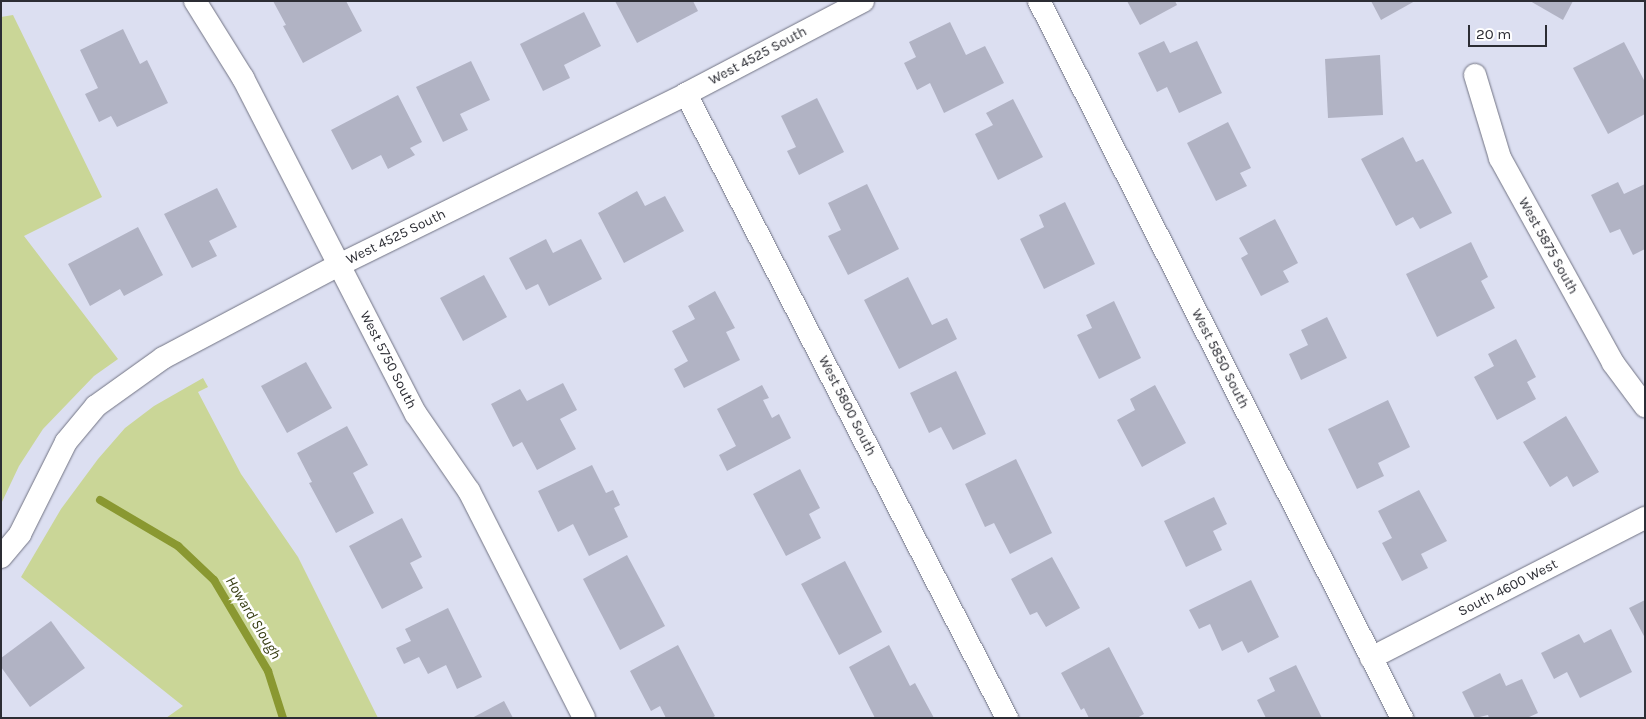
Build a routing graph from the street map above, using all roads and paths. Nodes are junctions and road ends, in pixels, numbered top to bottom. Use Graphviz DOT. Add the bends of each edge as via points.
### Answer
graph roads {
  1 [pos="195,1"];
  2 [pos="863,1"];
  3 [pos="1039,1"];
  4 [pos="1475,75"];
  5 [pos="686,94"];
  6 [pos="339,265"];
  7 [pos="1645,406"];
  8 [pos="1645,518"];
  9 [pos="1,557"];
  10 [pos="1371,658"];
  11 [pos="584,718"];
  12 [pos="1007,718"];
  13 [pos="1402,718"];
  1 -- 6 [label="street, West 5750 South" via="243,78"];
  2 -- 5 [label="street, West 4525 South"];
  3 -- 10 [label="street, West 5850 South"];
  4 -- 7 [label="street, West 5875 South" via="1500,158 1613,363"];
  5 -- 6 [label="street, West 4525 South"];
  5 -- 12 [label="street, West 5800 South"];
  6 -- 9 [label="street, West 4525 South" via="163,358 96,406 66,442 20,534"];
  6 -- 11 [label="street, West 5750 South" via="416,414 469,492"];
  8 -- 10 [label="street, South 4600 West"];
  10 -- 13 [label="street, West 5850 South"];
}
